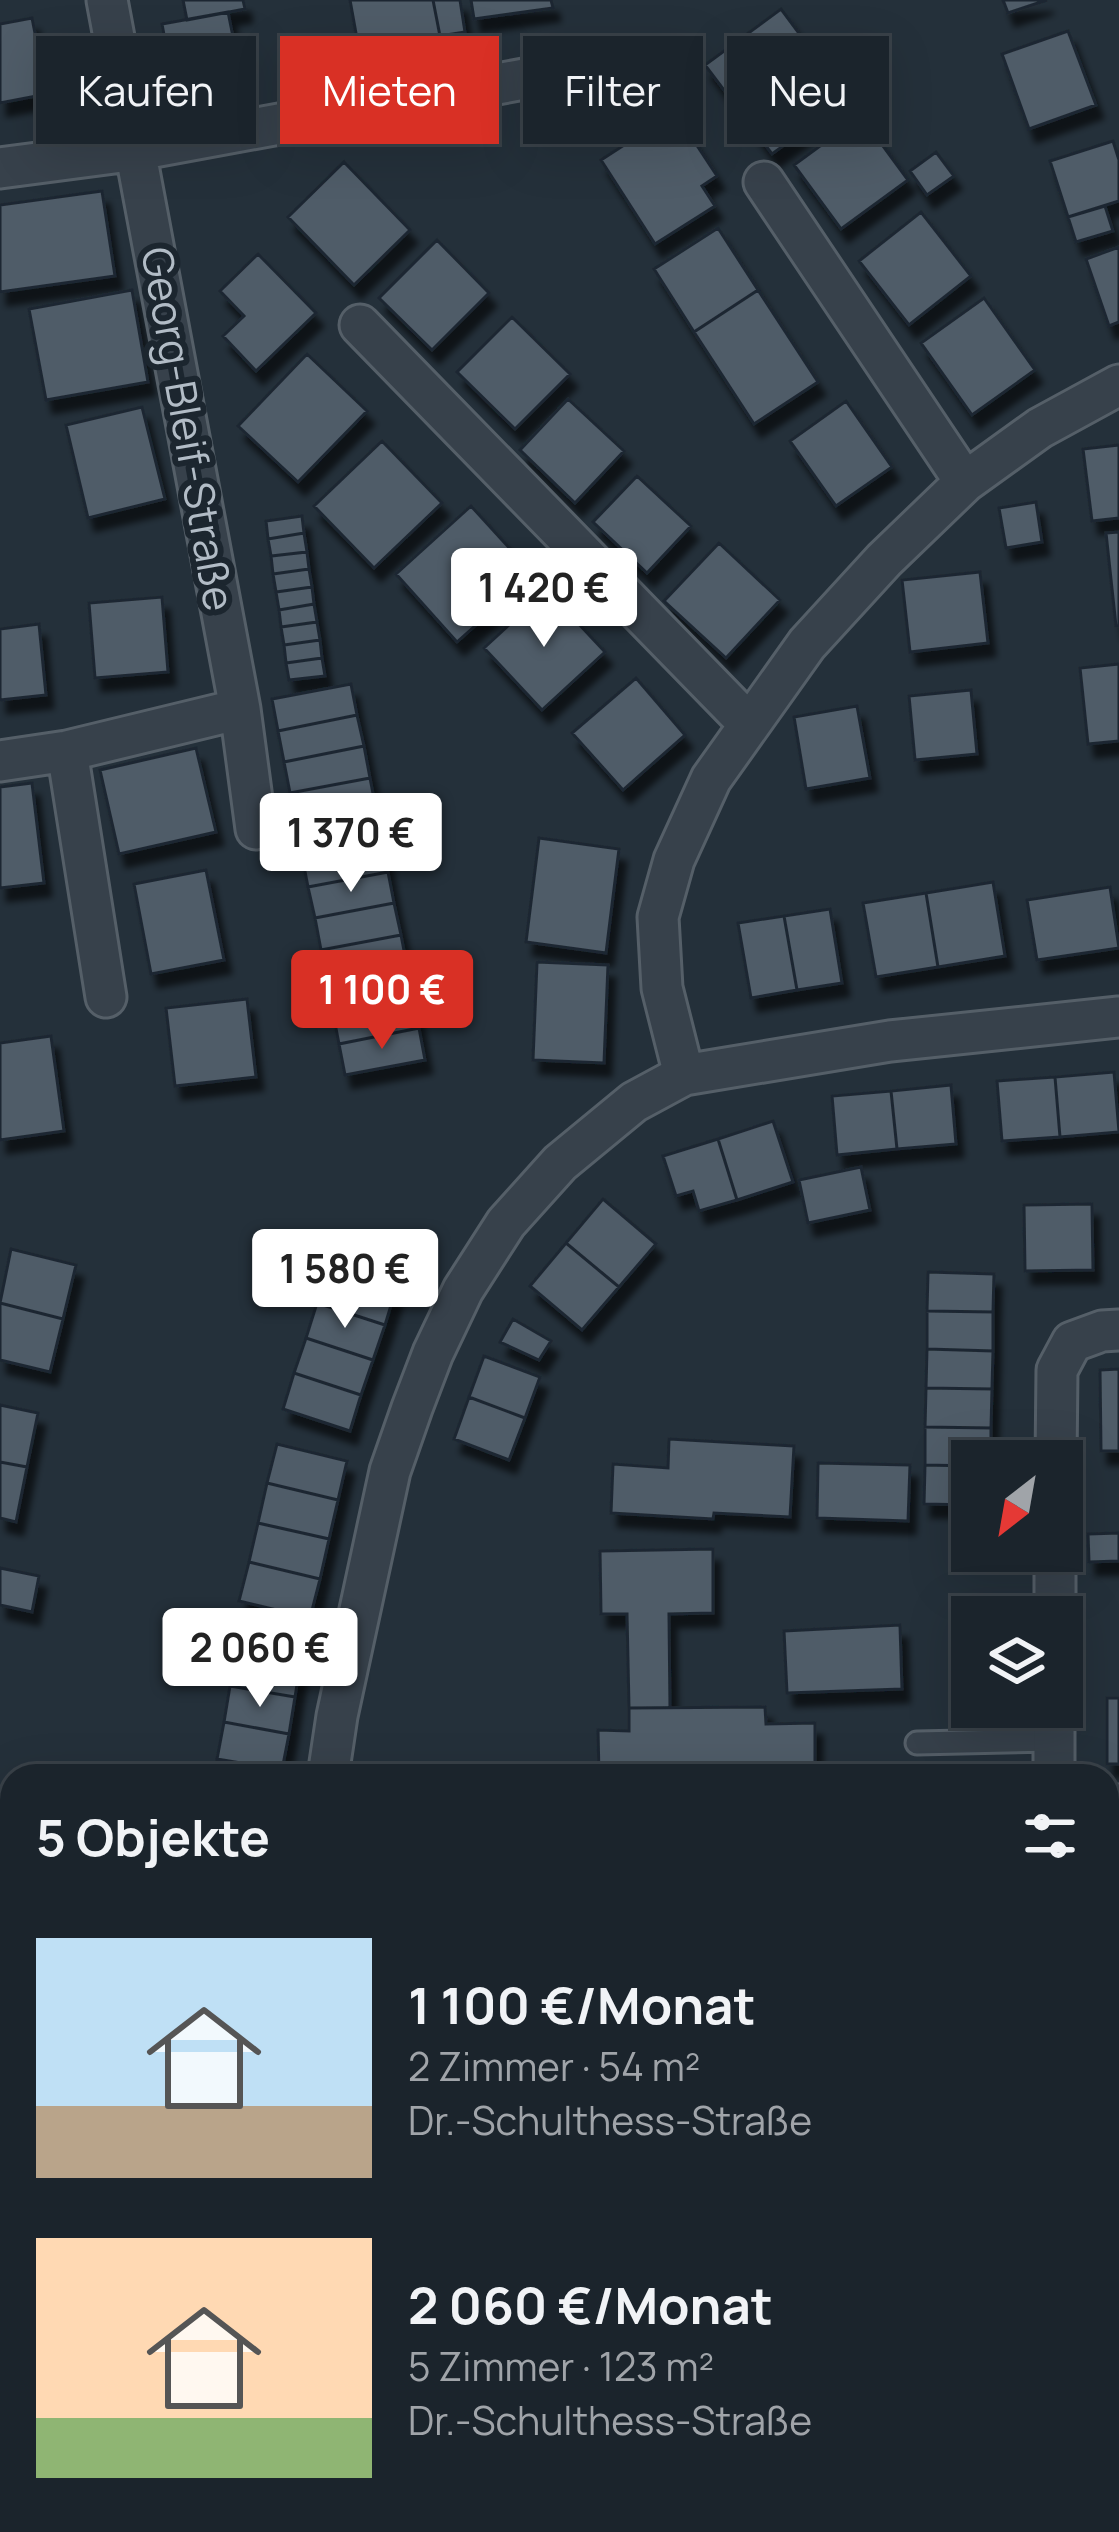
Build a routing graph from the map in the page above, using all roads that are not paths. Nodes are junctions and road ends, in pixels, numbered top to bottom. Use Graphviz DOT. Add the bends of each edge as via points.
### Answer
graph roads {
  1 [pos="106,0"];
  2 [pos="523,79"];
  3 [pos="136,150"];
  4 [pos="0,168"];
  5 [pos="764,182"];
  6 [pos="360,325"];
  7 [pos="1119,385"];
  8 [pos="965,482"];
  9 [pos="240,709"];
  10 [pos="748,723"];
  11 [pos="67,752"];
  12 [pos="0,761"];
  13 [pos="256,830"];
  14 [pos="106,997"];
  15 [pos="1119,1017"];
  16 [pos="684,1076"];
  17 [pos="1119,1330"];
  18 [pos="1056,1440"];
  19 [pos="1054,1741"];
  20 [pos="917,1743"];
  21 [pos="330,1764"];
  1 -- 3 [label="street, Georg-Bleif-Straße"];
  2 -- 3 [label="street"];
  3 -- 4 [label="street"];
  3 -- 9 [label="street, Georg-Bleif-Straße"];
  5 -- 8 [label="street"];
  6 -- 10 [label="street"];
  7 -- 8 [label="street"];
  8 -- 10 [label="street" via="807,644"];
  9 -- 11 [label="street"];
  9 -- 13 [label="street, Georg-Bleif-Straße"];
  10 -- 16 [label="street" via="710,779 658,916 662,988"];
  11 -- 12 [label="street"];
  11 -- 14 [label="street"];
  15 -- 16 [label="street" via="890,1042"];
  16 -- 21 [label="street" via="634,1102 560,1163 506,1223 463,1290 390,1472"];
  17 -- 18 [label="street" via="1072,1342 1057,1370"];
  19 -- 20 [label="lane"];
}
